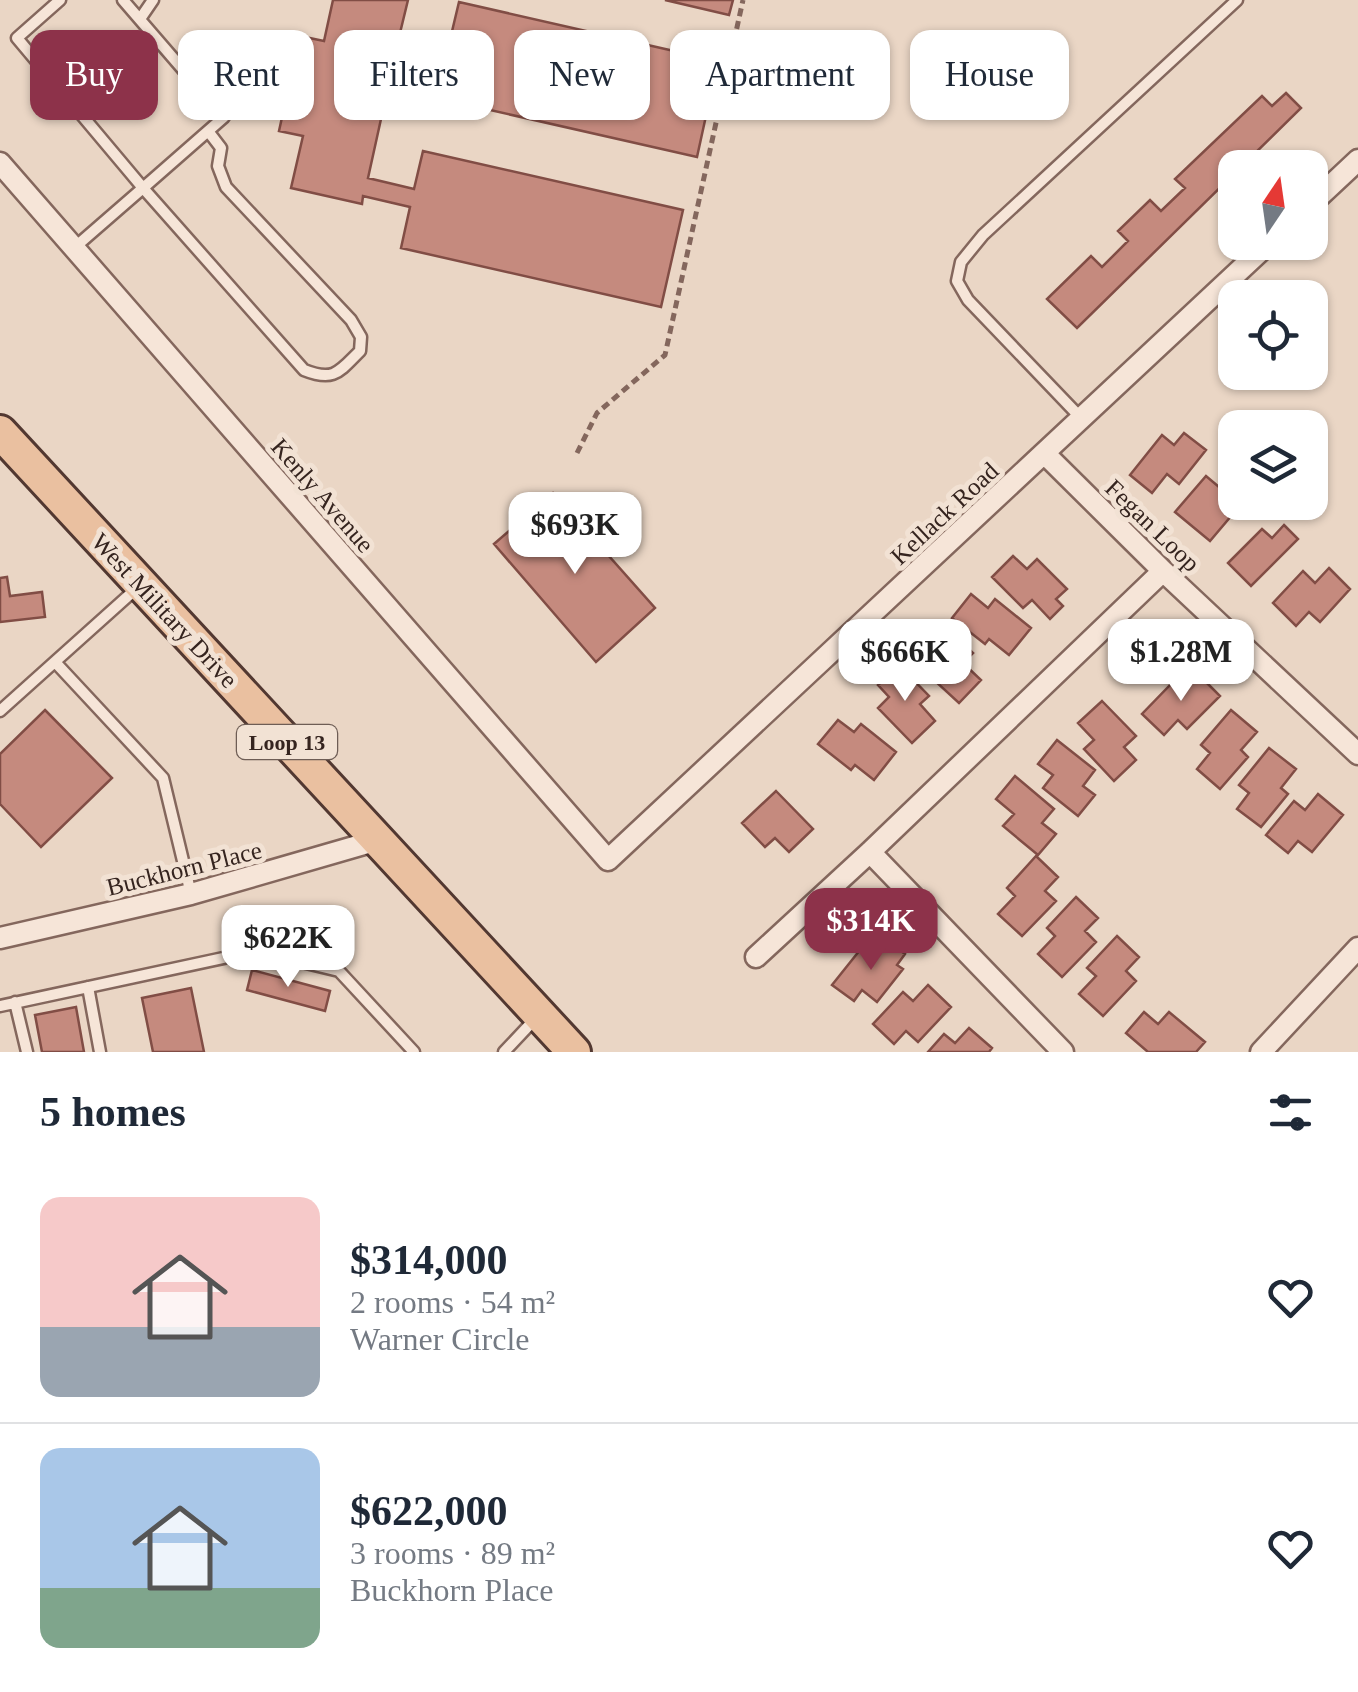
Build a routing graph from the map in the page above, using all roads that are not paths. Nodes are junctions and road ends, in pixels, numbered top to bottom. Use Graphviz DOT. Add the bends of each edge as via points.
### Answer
graph roads {
  1 [pos="60,0"];
  2 [pos="123,0"];
  3 [pos="153,0"];
  4 [pos="1236,0"];
  5 [pos="140,19"];
  6 [pos="208,131"];
  7 [pos="1358,160"];
  8 [pos="0,163"];
  9 [pos="142,188"];
  10 [pos="1328,188"];
  11 [pos="74,248"];
  12 [pos="1251,260"];
  13 [pos="1082,419"];
  14 [pos="0,432"];
  15 [pos="1045,454"];
  16 [pos="1163,571"];
  17 [pos="141,585"];
  18 [pos="56,662"];
  19 [pos="0,710"];
  20 [pos="1358,754"];
  21 [pos="378,840"];
  22 [pos="870,852"];
  23 [pos="608,860"];
  24 [pos="191,894"];
  25 [pos="0,938"];
  26 [pos="1358,948"];
  27 [pos="756,956"];
  28 [pos="88,987"];
  29 [pos="16,1002"];
  30 [pos="0,1006"];
  31 [pos="539,1014"];
  32 [pos="568,1050"];
  33 [pos="27,1052"];
  34 [pos="100,1052"];
  35 [pos="414,1052"];
  36 [pos="504,1052"];
  37 [pos="1063,1052"];
  38 [pos="1261,1052"];
  1 -- 9 [label="lane" via="17,38"];
  2 -- 5 [label="lane"];
  3 -- 5 [label="lane"];
  4 -- 13 [label="lane" via="961,262 956,281 968,300"];
  5 -- 6 [label="lane" via="224,117"];
  6 -- 9 [label="lane"];
  6 -- 9 [label="lane" via="221,148 218,166 226,187 361,336 360,351 337,374 304,370"];
  7 -- 10 [label="street"];
  8 -- 11 [label="street, Kenly Avenue"];
  9 -- 11 [label="lane"];
  11 -- 23 [label="street, Kenly Avenue"];
  12 -- 13 [label="street, Kellack Road"];
  13 -- 15 [label="street, Kellack Road"];
  14 -- 17 [label="main road, West Military Drive / Loop 13"];
  15 -- 16 [label="street, Fegan Loop"];
  15 -- 23 [label="street, Kellack Road"];
  16 -- 20 [label="street, Fegan Loop"];
  16 -- 22 [label="street"];
  17 -- 18 [label="lane"];
  17 -- 21 [label="main road, West Military Drive / Loop 13"];
  18 -- 19 [label="lane"];
  18 -- 24 [label="lane" via="163,778"];
  21 -- 24 [label="street, Buckhorn Place"];
  21 -- 31 [label="main road, West Military Drive / Loop 13"];
  22 -- 27 [label="street"];
  22 -- 37 [label="street"];
  24 -- 25 [label="street, Buckhorn Place"];
  26 -- 38 [label="street"];
  28 -- 29 [label="lane"];
  28 -- 34 [label="lane"];
  28 -- 35 [label="lane" via="256,952 339,972"];
  29 -- 30 [label="lane"];
  29 -- 33 [label="lane"];
  31 -- 32 [label="main road, West Military Drive / Loop 13"];
  31 -- 36 [label="lane"];
}
